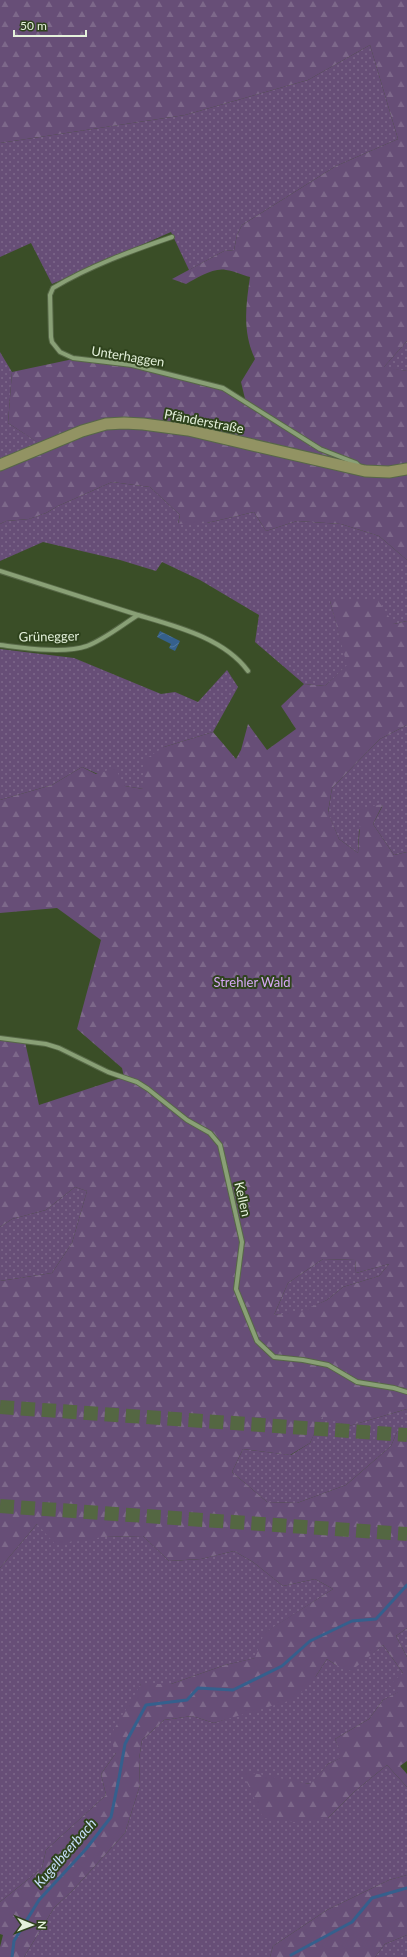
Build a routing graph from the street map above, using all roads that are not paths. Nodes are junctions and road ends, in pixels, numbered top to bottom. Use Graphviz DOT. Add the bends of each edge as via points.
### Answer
graph roads {
  1 [pos="172,237"];
  2 [pos="0,465"];
  3 [pos="407,469"];
  4 [pos="365,471"];
  5 [pos="0,571"];
  6 [pos="138,615"];
  7 [pos="0,645"];
  8 [pos="248,671"];
  9 [pos="0,1038"];
  10 [pos="407,1392"];
  1 -- 4 [label="street, Unterhaggen" via="129,252 67,279 53,288 50,295 50,329 55,347 73,358 132,365 223,388 320,449 356,463"];
  2 -- 4 [label="street, Pfänderstraße" via="82,431 106,424 124,423 188,430"];
  3 -- 4 [label="street, Pfänderstraße" via="389,472"];
  5 -- 6 [label="street"];
  6 -- 7 [label="street, Grünegger" via="93,643 80,648"];
  6 -- 8 [label="street" via="176,626 226,648"];
  9 -- 10 [label="street, Kellen" via="59,1048 108,1072 137,1082 186,1120 210,1132 220,1145 242,1242 236,1289 257,1341 274,1357 328,1365 357,1382"];
}
